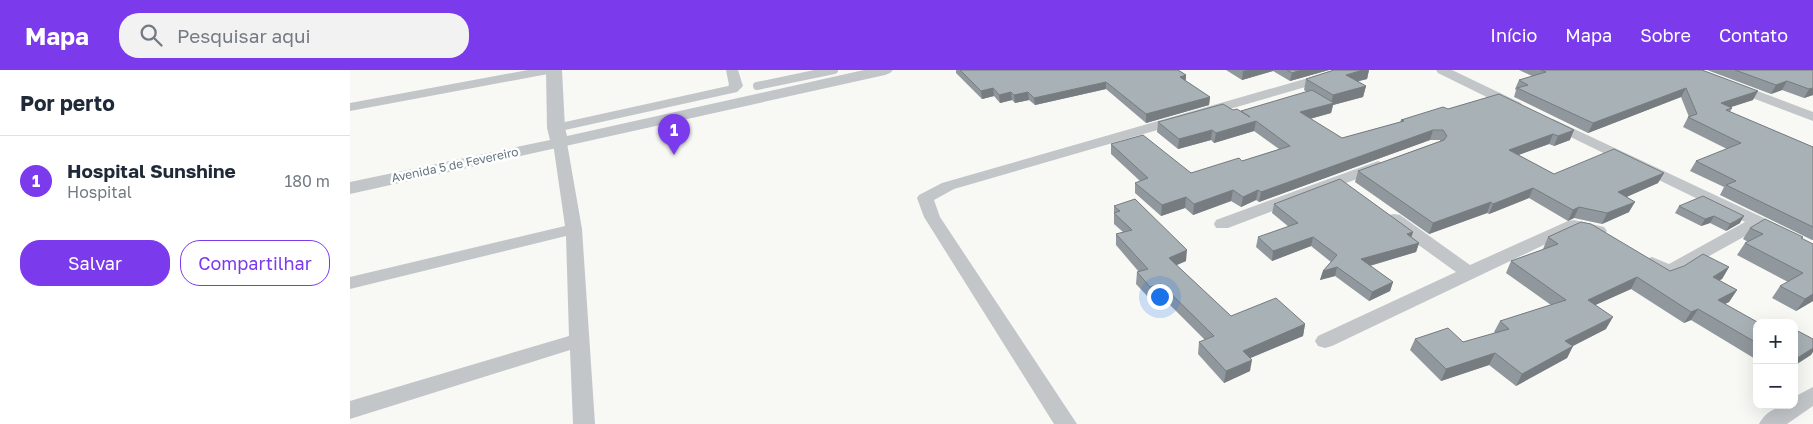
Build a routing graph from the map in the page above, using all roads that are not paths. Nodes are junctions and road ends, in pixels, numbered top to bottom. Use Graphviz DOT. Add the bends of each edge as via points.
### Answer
graph roads {
  1 [pos="548,70"];
  2 [pos="554,70"];
  3 [pos="732,70"];
  4 [pos="834,70"];
  5 [pos="885,70"];
  6 [pos="1350,70"];
  7 [pos="1442,70"];
  8 [pos="1691,70"];
  9 [pos="852,73"];
  10 [pos="757,86"];
  11 [pos="350,107"];
  12 [pos="1813,117"];
  13 [pos="558,136"];
  14 [pos="1391,161"];
  15 [pos="1339,180"];
  16 [pos="350,188"];
  17 [pos="1355,192"];
  18 [pos="1379,209"];
  19 [pos="1758,222"];
  20 [pos="1222,224"];
  21 [pos="574,229"];
  22 [pos="1782,234"];
  23 [pos="1613,240"];
  24 [pos="1638,255"];
  25 [pos="1468,273"];
  26 [pos="350,283"];
  27 [pos="580,340"];
  28 [pos="1325,342"];
  29 [pos="1813,395"];
  30 [pos="350,410"];
  31 [pos="584,424"];
  32 [pos="1066,424"];
  33 [pos="1770,424"];
  1 -- 11 [label="street"];
  2 -- 13 [label="street"];
  3 -- 13 [label="street" via="736,86 732,89"];
  4 -- 10 [label="lane"];
  5 -- 9 [label="street, Avenida 5 de Fevereiro"];
  6 -- 32 [label="street" via="948,186 925,198 932,217"];
  7 -- 19 [label="street"];
  8 -- 12 [label="street"];
  9 -- 13 [label="street, Avenida 5 de Fevereiro"];
  13 -- 16 [label="street, Avenida 5 de Fevereiro"];
  13 -- 21 [label="street"];
  14 -- 15 [label="street"];
  15 -- 17 [label="street"];
  15 -- 20 [label="street"];
  18 -- 25 [label="street"];
  19 -- 22 [label="street"];
  19 -- 24 [label="street" via="1672,272"];
  21 -- 26 [label="street"];
  21 -- 27 [label="street"];
  23 -- 25 [label="street" via="1596,230 1574,225"];
  25 -- 28 [label="street"];
  27 -- 30 [label="street"];
  27 -- 31 [label="street"];
  29 -- 33 [label="street"];
}
